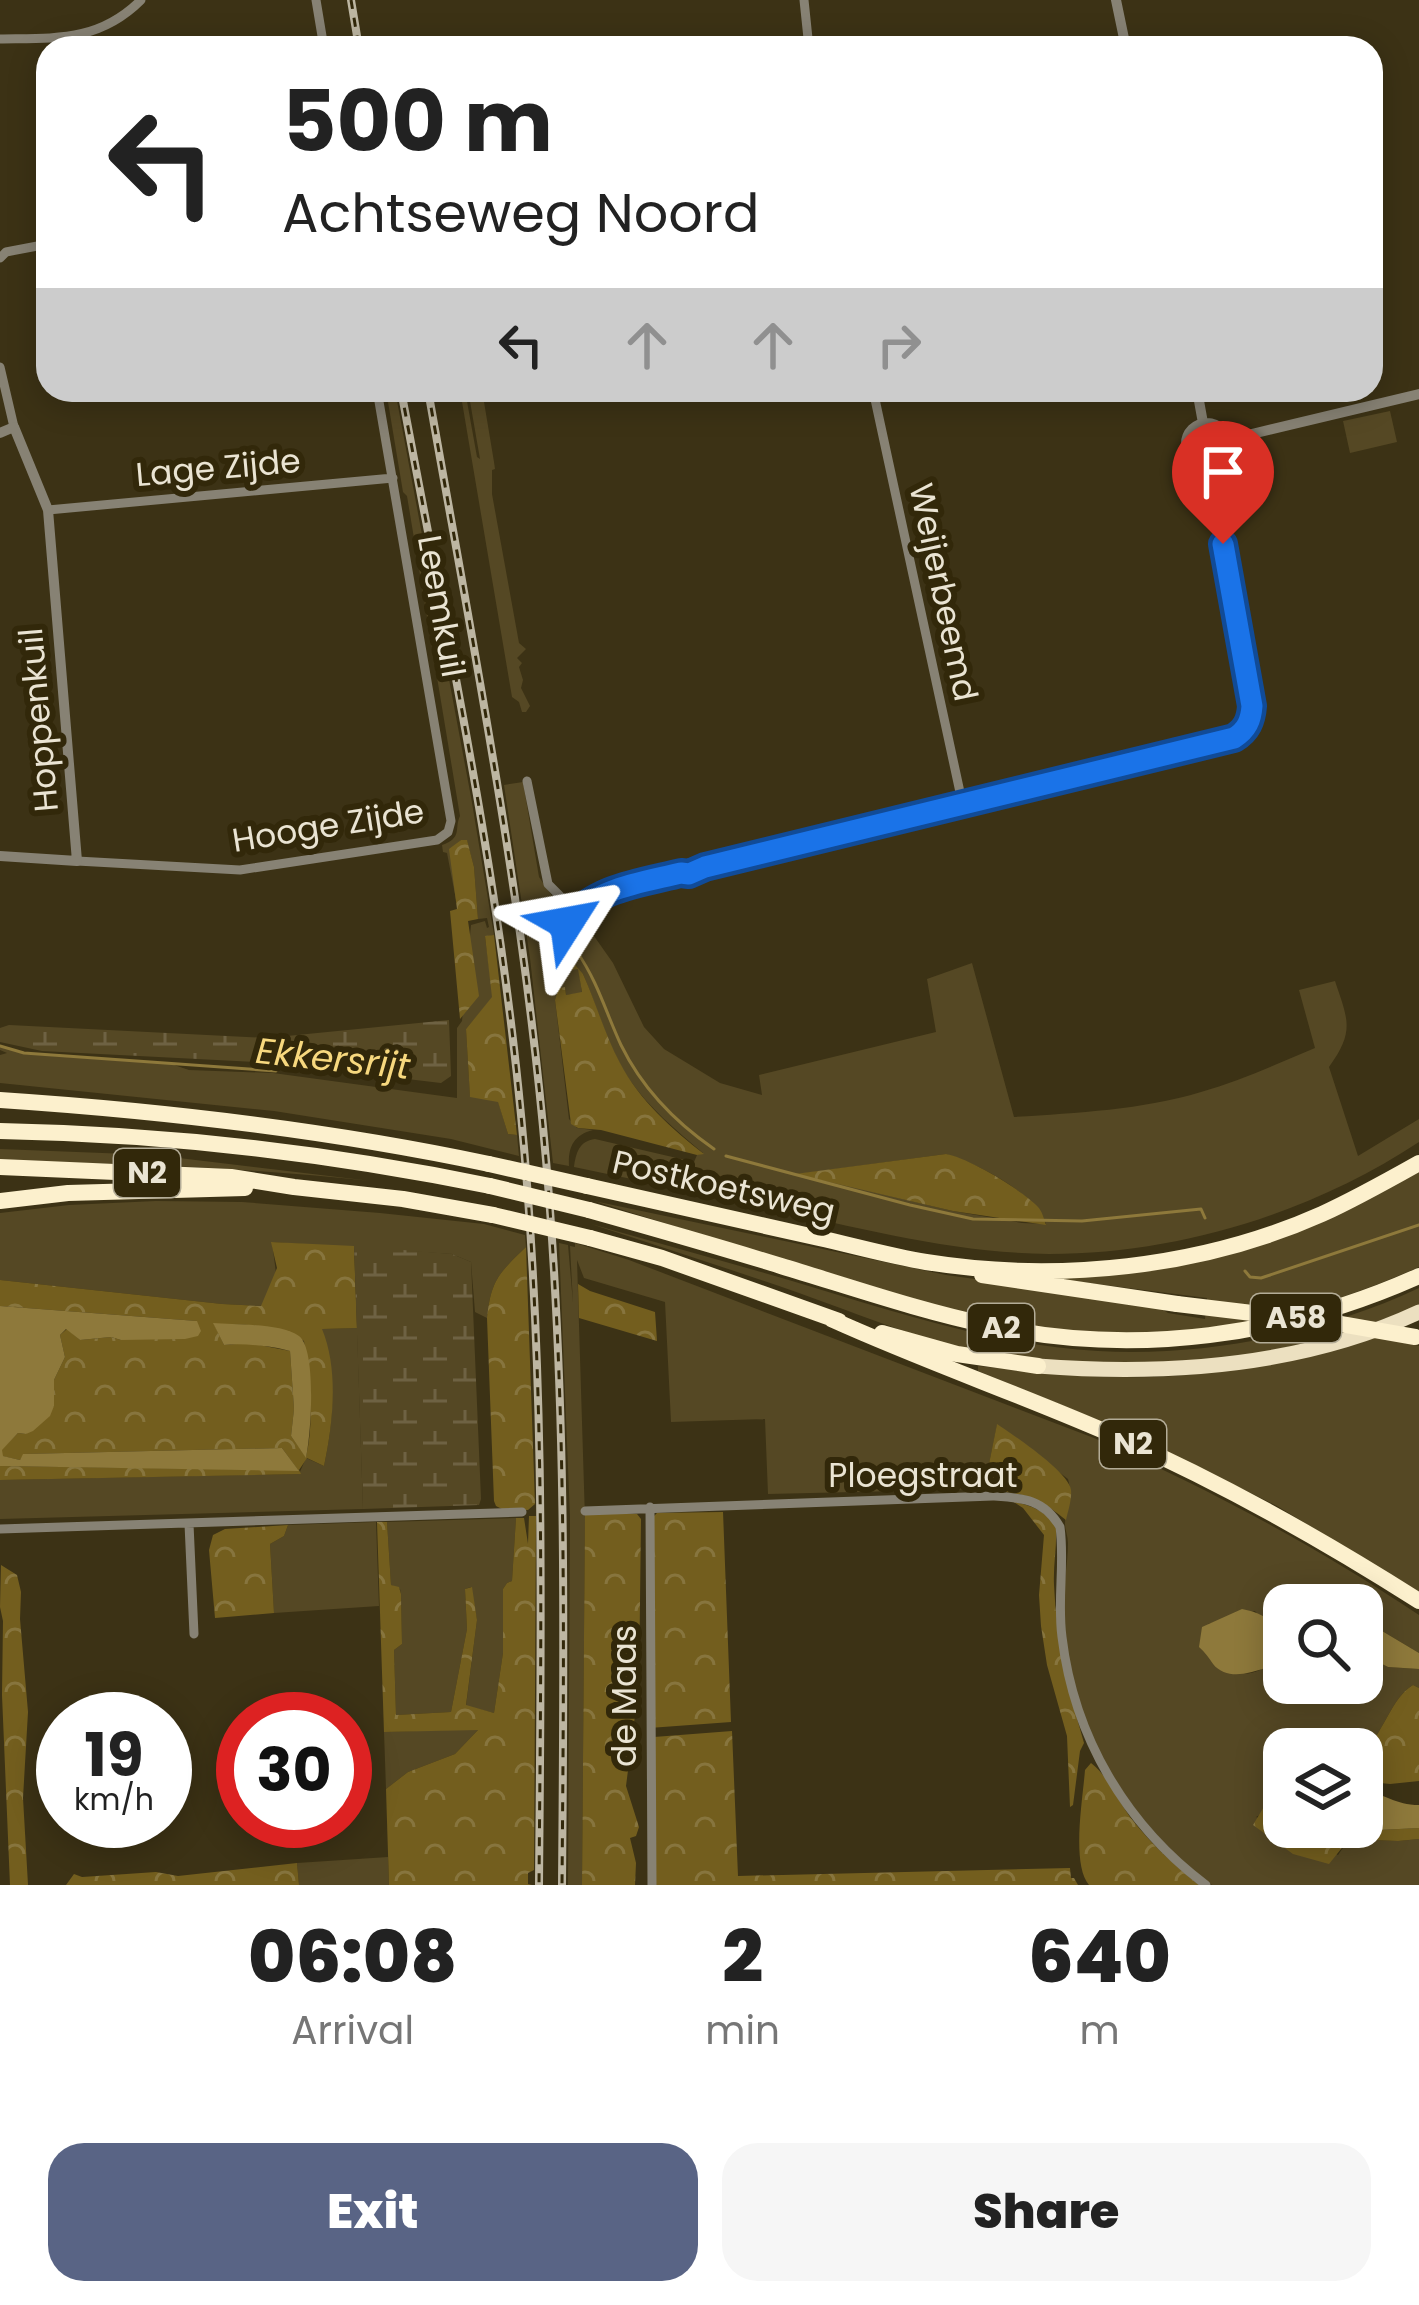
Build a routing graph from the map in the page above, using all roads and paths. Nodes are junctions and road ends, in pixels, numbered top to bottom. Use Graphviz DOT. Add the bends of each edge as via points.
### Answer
graph roads {
  1 [pos="141,0"];
  2 [pos="316,0"];
  3 [pos="804,0"];
  4 [pos="1116,0"];
  5 [pos="70,36"];
  6 [pos="322,36"];
  7 [pos="808,36"];
  8 [pos="1124,36"];
  9 [pos="36,38"];
  10 [pos="0,39"];
  11 [pos="36,246"];
  12 [pos="0,258"];
  13 [pos="0,367"];
  14 [pos="1419,394"];
  15 [pos="379,402"];
  16 [pos="877,402"];
  17 [pos="1199,402"];
  18 [pos="1203,424"];
  19 [pos="14,427"];
  20 [pos="0,433"];
  21 [pos="1227,440"];
  22 [pos="1209,466"];
  23 [pos="393,478"];
  24 [pos="48,510"];
  25 [pos="527,782"];
  26 [pos="962,806"];
  27 [pos="448,832"];
  28 [pos="0,856"];
  29 [pos="77,861"];
  30 [pos="576,912"];
  31 [pos="567,923"];
  32 [pos="0,1100"];
  33 [pos="4,1132"];
  34 [pos="1419,1162"];
  35 [pos="0,1167"];
  36 [pos="294,1187"];
  37 [pos="0,1201"];
  38 [pos="928,1262"];
  39 [pos="1419,1276"];
  40 [pos="1419,1312"];
  41 [pos="831,1318"];
  42 [pos="1417,1338"];
  43 [pos="1038,1366"];
  44 [pos="650,1507"];
  45 [pos="585,1510"];
  46 [pos="522,1512"];
  47 [pos="189,1524"];
  48 [pos="0,1528"];
  49 [pos="1419,1601"];
  50 [pos="194,1634"];
  51 [pos="652,1885"];
  52 [pos="1206,1885"];
  1 -- 5 [label="street" via="112,23"];
  2 -- 6 [label="street"];
  3 -- 7 [label="street"];
  4 -- 8 [label="street"];
  9 -- 10 [label="street"];
  11 -- 12 [label="street"];
  13 -- 19 [label="street, Hoppenkuil"];
  14 -- 21 [label="street"];
  15 -- 23 [label="street, Leemkuil"];
  16 -- 26 [label="street, Weijerbeemd"];
  17 -- 18 [label="street"];
  18 -- 21 [label="street" via="1216,425"];
  18 -- 22 [label="street" via="1187,436 1186,451"];
  19 -- 20 [label="street"];
  19 -- 24 [label="street, Hoppenkuil"];
  21 -- 22 [label="street" via="1222,460"];
  22 -- 26 [label="street" via="1252,706 1243,733"];
  23 -- 24 [label="street, Lage Zijde"];
  23 -- 27 [label="street, Leemkuil"];
  24 -- 29 [label="street, Hoppenkuil"];
  25 -- 30 [label="street" via="548,884"];
  26 -- 30 [label="street" via="602,894"];
  27 -- 29 [label="street, Hooge Zijde" via="240,870"];
  28 -- 29 [label="street, Hooge Zijde"];
  30 -- 31 [label="street"];
  32 -- 38 [label="highway, Postkoetsweg / A2, bridge" via="161,1112 405,1146"];
  33 -- 39 [label="highway, Postkoetsweg / A2, bridge" via="247,1146 406,1169 589,1210 930,1312 1078,1338 1246,1331 1334,1310"];
  34 -- 38 [label="highway, Postkoetsweg / A2" via="1320,1216 1196,1256 1070,1270"];
  35 -- 36 [label="highway, N2"];
  36 -- 37 [label="highway"];
  36 -- 41 [label="highway, N2, bridge" via="403,1198 590,1238"];
  38 -- 42 [label="highway, A58, bridge" via="1003,1280"];
  40 -- 43 [label="highway, N2" via="1346,1339 1203,1368"];
  41 -- 43 [label="highway, N2" via="957,1354"];
  41 -- 49 [label="highway, N2" via="1173,1462"];
  44 -- 45 [label="street, Ploegstraat"];
  44 -- 51 [label="street, de Maas"];
  44 -- 52 [label="street, Ploegstraat" via="993,1496 1039,1503 1060,1527 1062,1637 1093,1751 1134,1816"];
  46 -- 47 [label="street" via="491,1507"];
  47 -- 48 [label="street"];
  47 -- 50 [label="street"];
}
